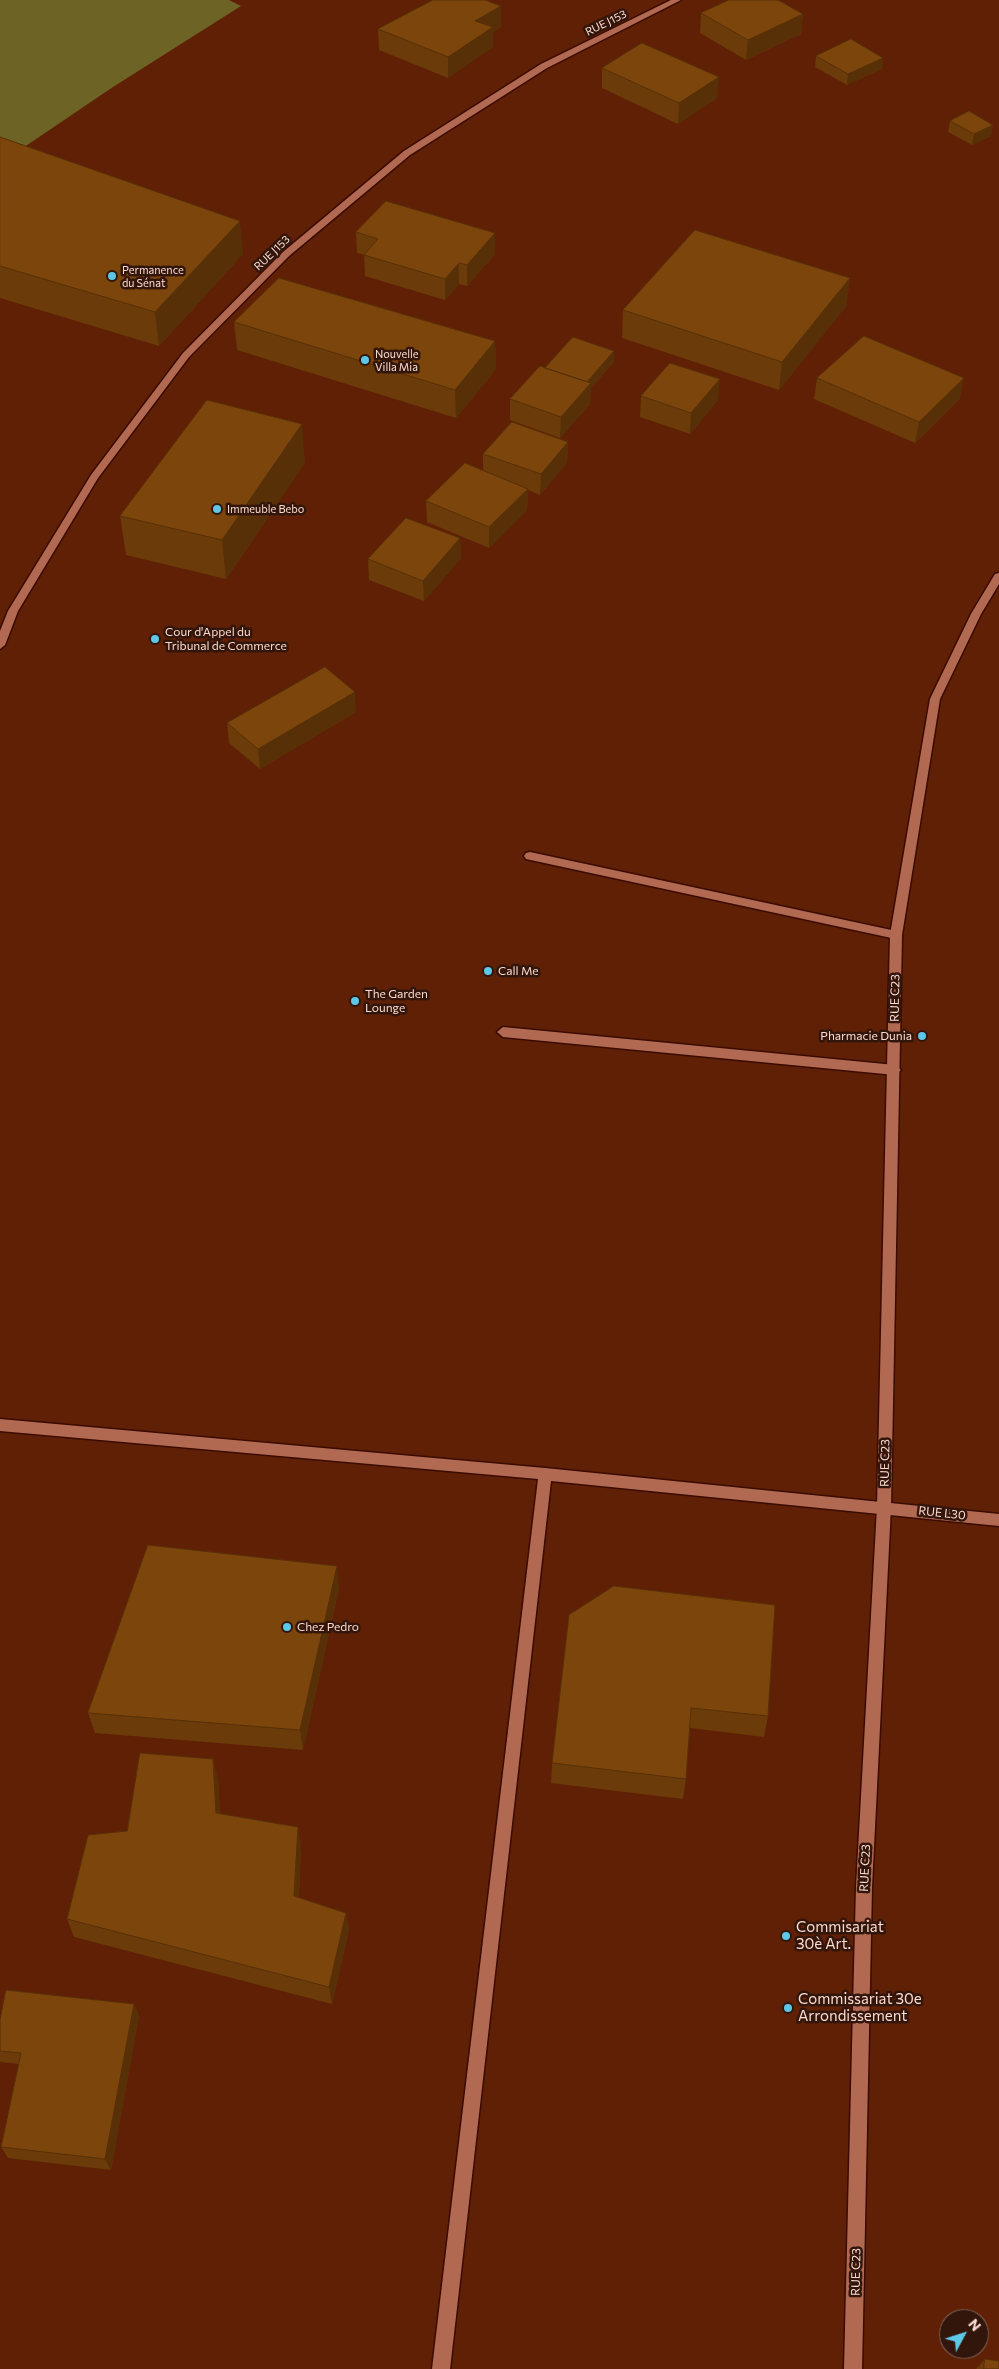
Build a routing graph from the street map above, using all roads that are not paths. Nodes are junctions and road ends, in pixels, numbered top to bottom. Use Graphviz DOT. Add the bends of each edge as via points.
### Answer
graph roads {
  1 [pos="677,0"];
  2 [pos="999,576"];
  3 [pos="0,645"];
  4 [pos="530,856"];
  5 [pos="896,935"];
  6 [pos="503,1032"];
  7 [pos="894,1070"];
  8 [pos="0,1425"];
  9 [pos="545,1474"];
  10 [pos="884,1507"];
  11 [pos="999,1520"];
  12 [pos="441,2369"];
  13 [pos="853,2369"];
  1 -- 3 [label="street, RUE J153" via="544,66 407,153 286,254 186,355 94,476 13,611"];
  2 -- 5 [label="street, RUE C23" via="976,614 935,699"];
  4 -- 5 [label="street"];
  5 -- 7 [label="street, RUE C23"];
  6 -- 7 [label="street"];
  7 -- 10 [label="street, RUE C23"];
  8 -- 9 [label="street, RUE L30"];
  9 -- 10 [label="street, RUE L30"];
  9 -- 12 [label="street"];
  10 -- 11 [label="street, RUE L30"];
  10 -- 13 [label="street, RUE C23" via="864,1887"];
}
